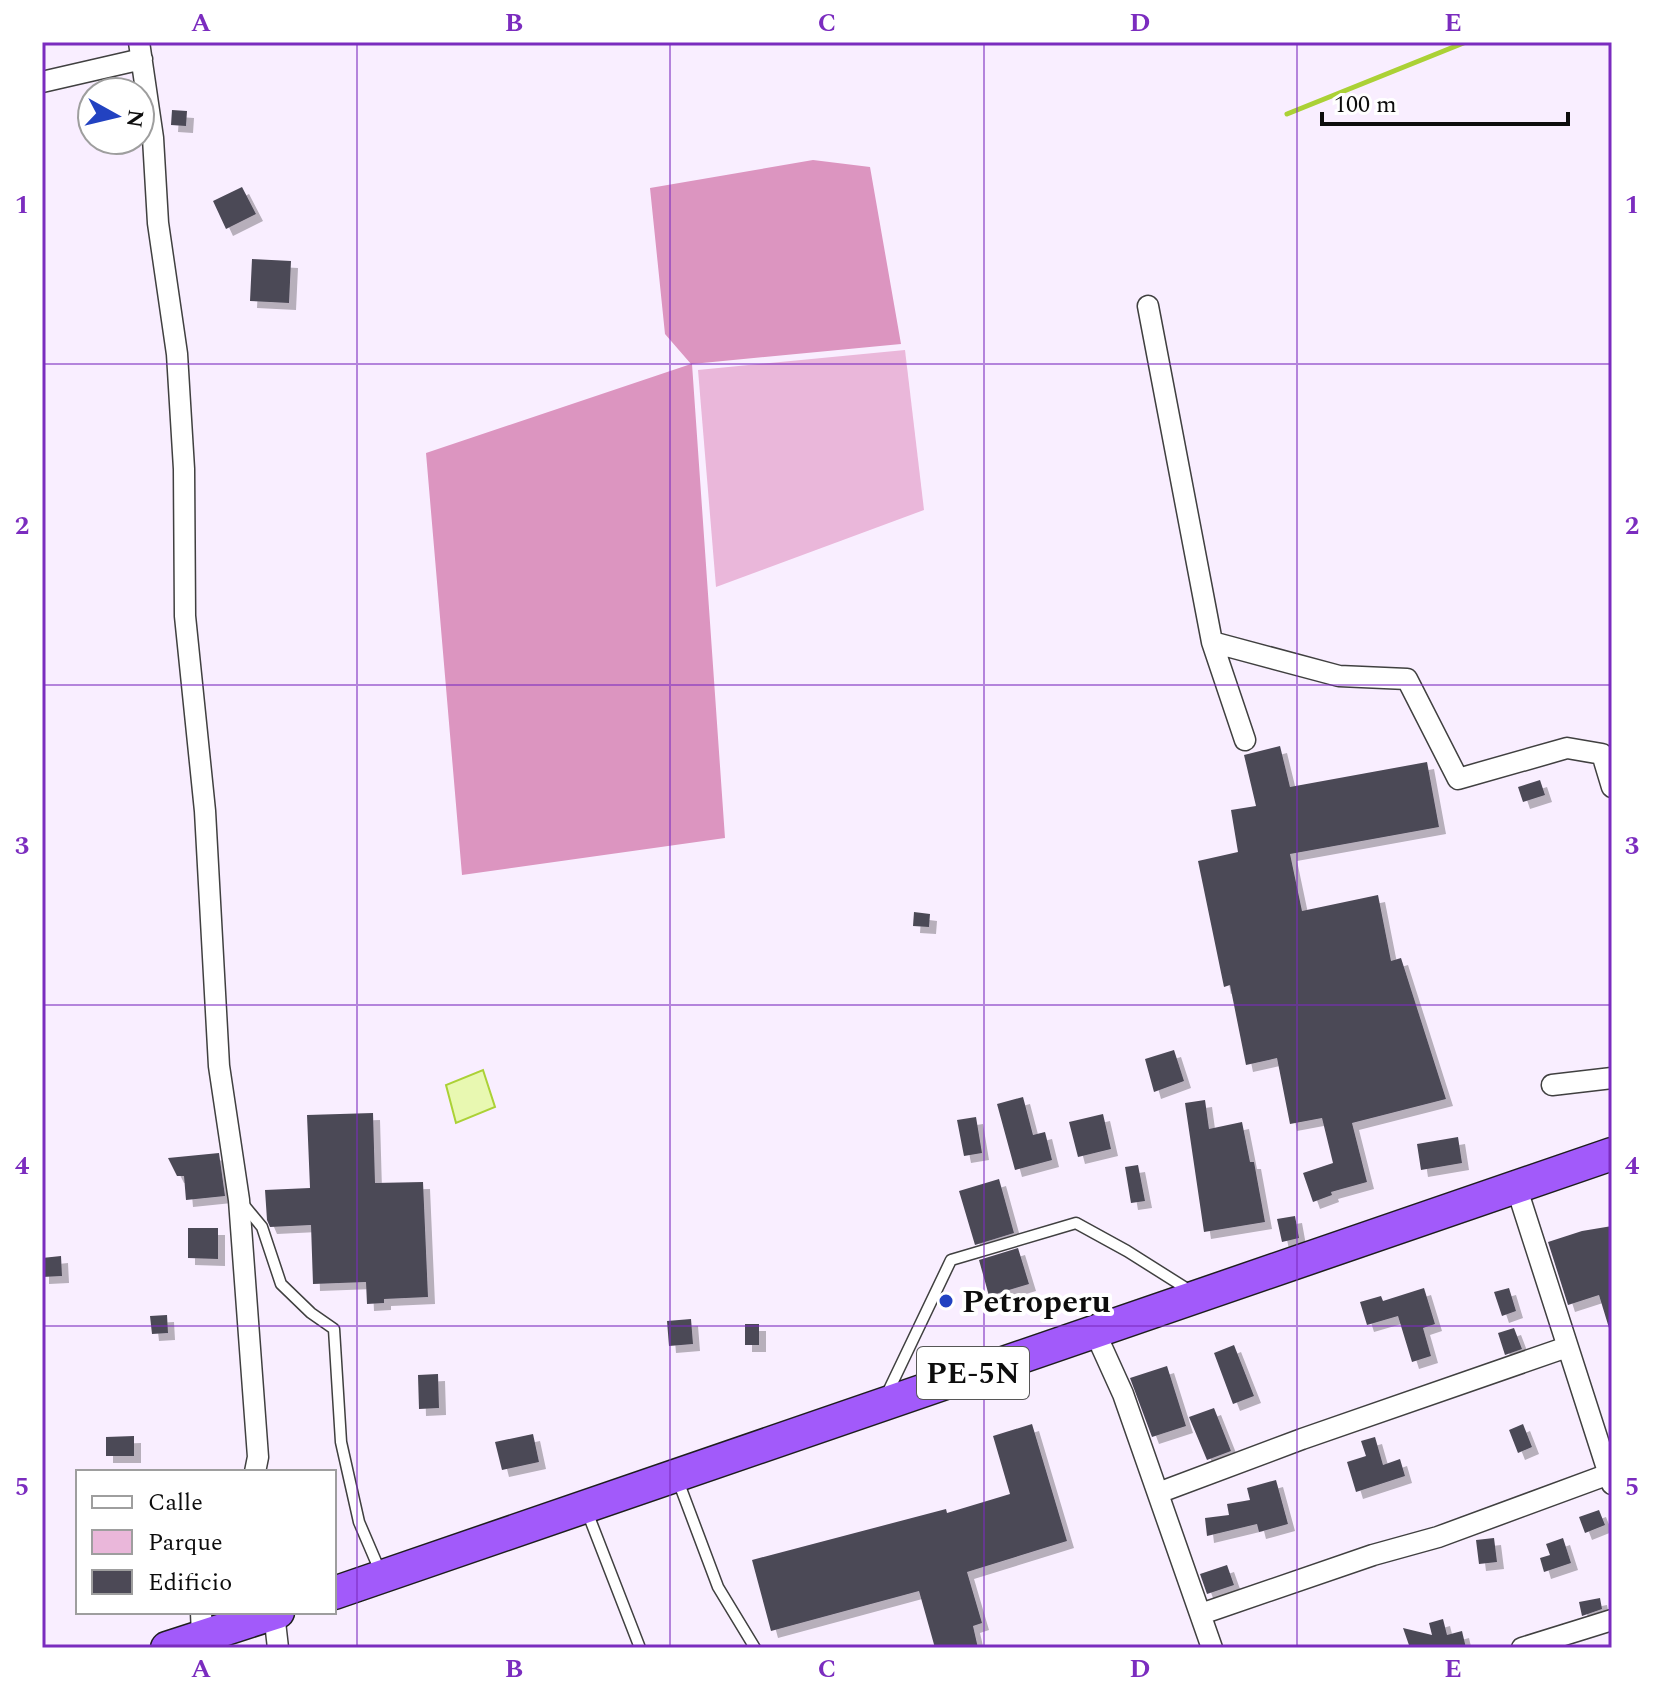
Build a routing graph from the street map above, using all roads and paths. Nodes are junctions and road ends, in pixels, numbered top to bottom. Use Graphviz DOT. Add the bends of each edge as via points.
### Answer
graph roads {
  1 [pos="141,51"];
  2 [pos="42,82"];
  3 [pos="1148,306"];
  4 [pos="1212,642"];
  5 [pos="1245,740"];
  6 [pos="1612,787"];
  7 [pos="1612,1078"];
  8 [pos="1552,1085"];
  9 [pos="1612,1154"];
  10 [pos="1516,1186"];
  11 [pos="239,1200"];
  12 [pos="1197,1295"];
  13 [pos="1094,1330"];
  14 [pos="1567,1347"];
  15 [pos="882,1406"];
  16 [pos="255,1470"];
  17 [pos="677,1476"];
  18 [pos="1610,1479"];
  19 [pos="1158,1493"];
  20 [pos="585,1507"];
  21 [pos="383,1576"];
  22 [pos="336,1592"];
  23 [pos="269,1614"];
  24 [pos="276,1614"];
  25 [pos="1201,1614"];
  26 [pos="1612,1620"];
  27 [pos="202,1624"];
  28 [pos="1576,1640"];
  29 [pos="167,1648"];
  30 [pos="278,1648"];
  31 [pos="640,1648"];
  32 [pos="755,1648"];
  33 [pos="1212,1648"];
  34 [pos="1522,1648"];
  1 -- 2 [label="street"];
  1 -- 11 [label="street" via="177,354 185,616 205,811 219,1066"];
  3 -- 4 [label="street"];
  4 -- 5 [label="street"];
  4 -- 6 [label="street" via="1339,676 1407,679 1458,779 1567,748 1602,754"];
  7 -- 8 [label="street"];
  9 -- 10 [label="highway, PE-5N"];
  10 -- 12 [label="highway, PE-5N"];
  10 -- 14 [label="street"];
  11 -- 16 [label="street"];
  11 -- 21 [label="lane" via="262,1227 281,1284 334,1329 341,1442 359,1522"];
  12 -- 13 [label="highway, PE-5N"];
  12 -- 15 [label="lane" via="1076,1223 951,1260"];
  13 -- 15 [label="highway, PE-5N"];
  13 -- 19 [label="street"];
  14 -- 18 [label="street"];
  14 -- 19 [label="street"];
  15 -- 17 [label="highway, PE-5N"];
  17 -- 20 [label="highway, PE-5N"];
  17 -- 32 [label="lane" via="718,1587"];
  18 -- 25 [label="street"];
  19 -- 25 [label="street"];
  20 -- 21 [label="highway, PE-5N"];
  20 -- 31 [label="lane"];
  21 -- 22 [label="highway, PE-5N"];
  23 -- 27 [label="highway"];
  24 -- 30 [label="street"];
  25 -- 33 [label="street"];
  26 -- 28 [label="street"];
  27 -- 29 [label="highway"];
  28 -- 34 [label="street"];
}
